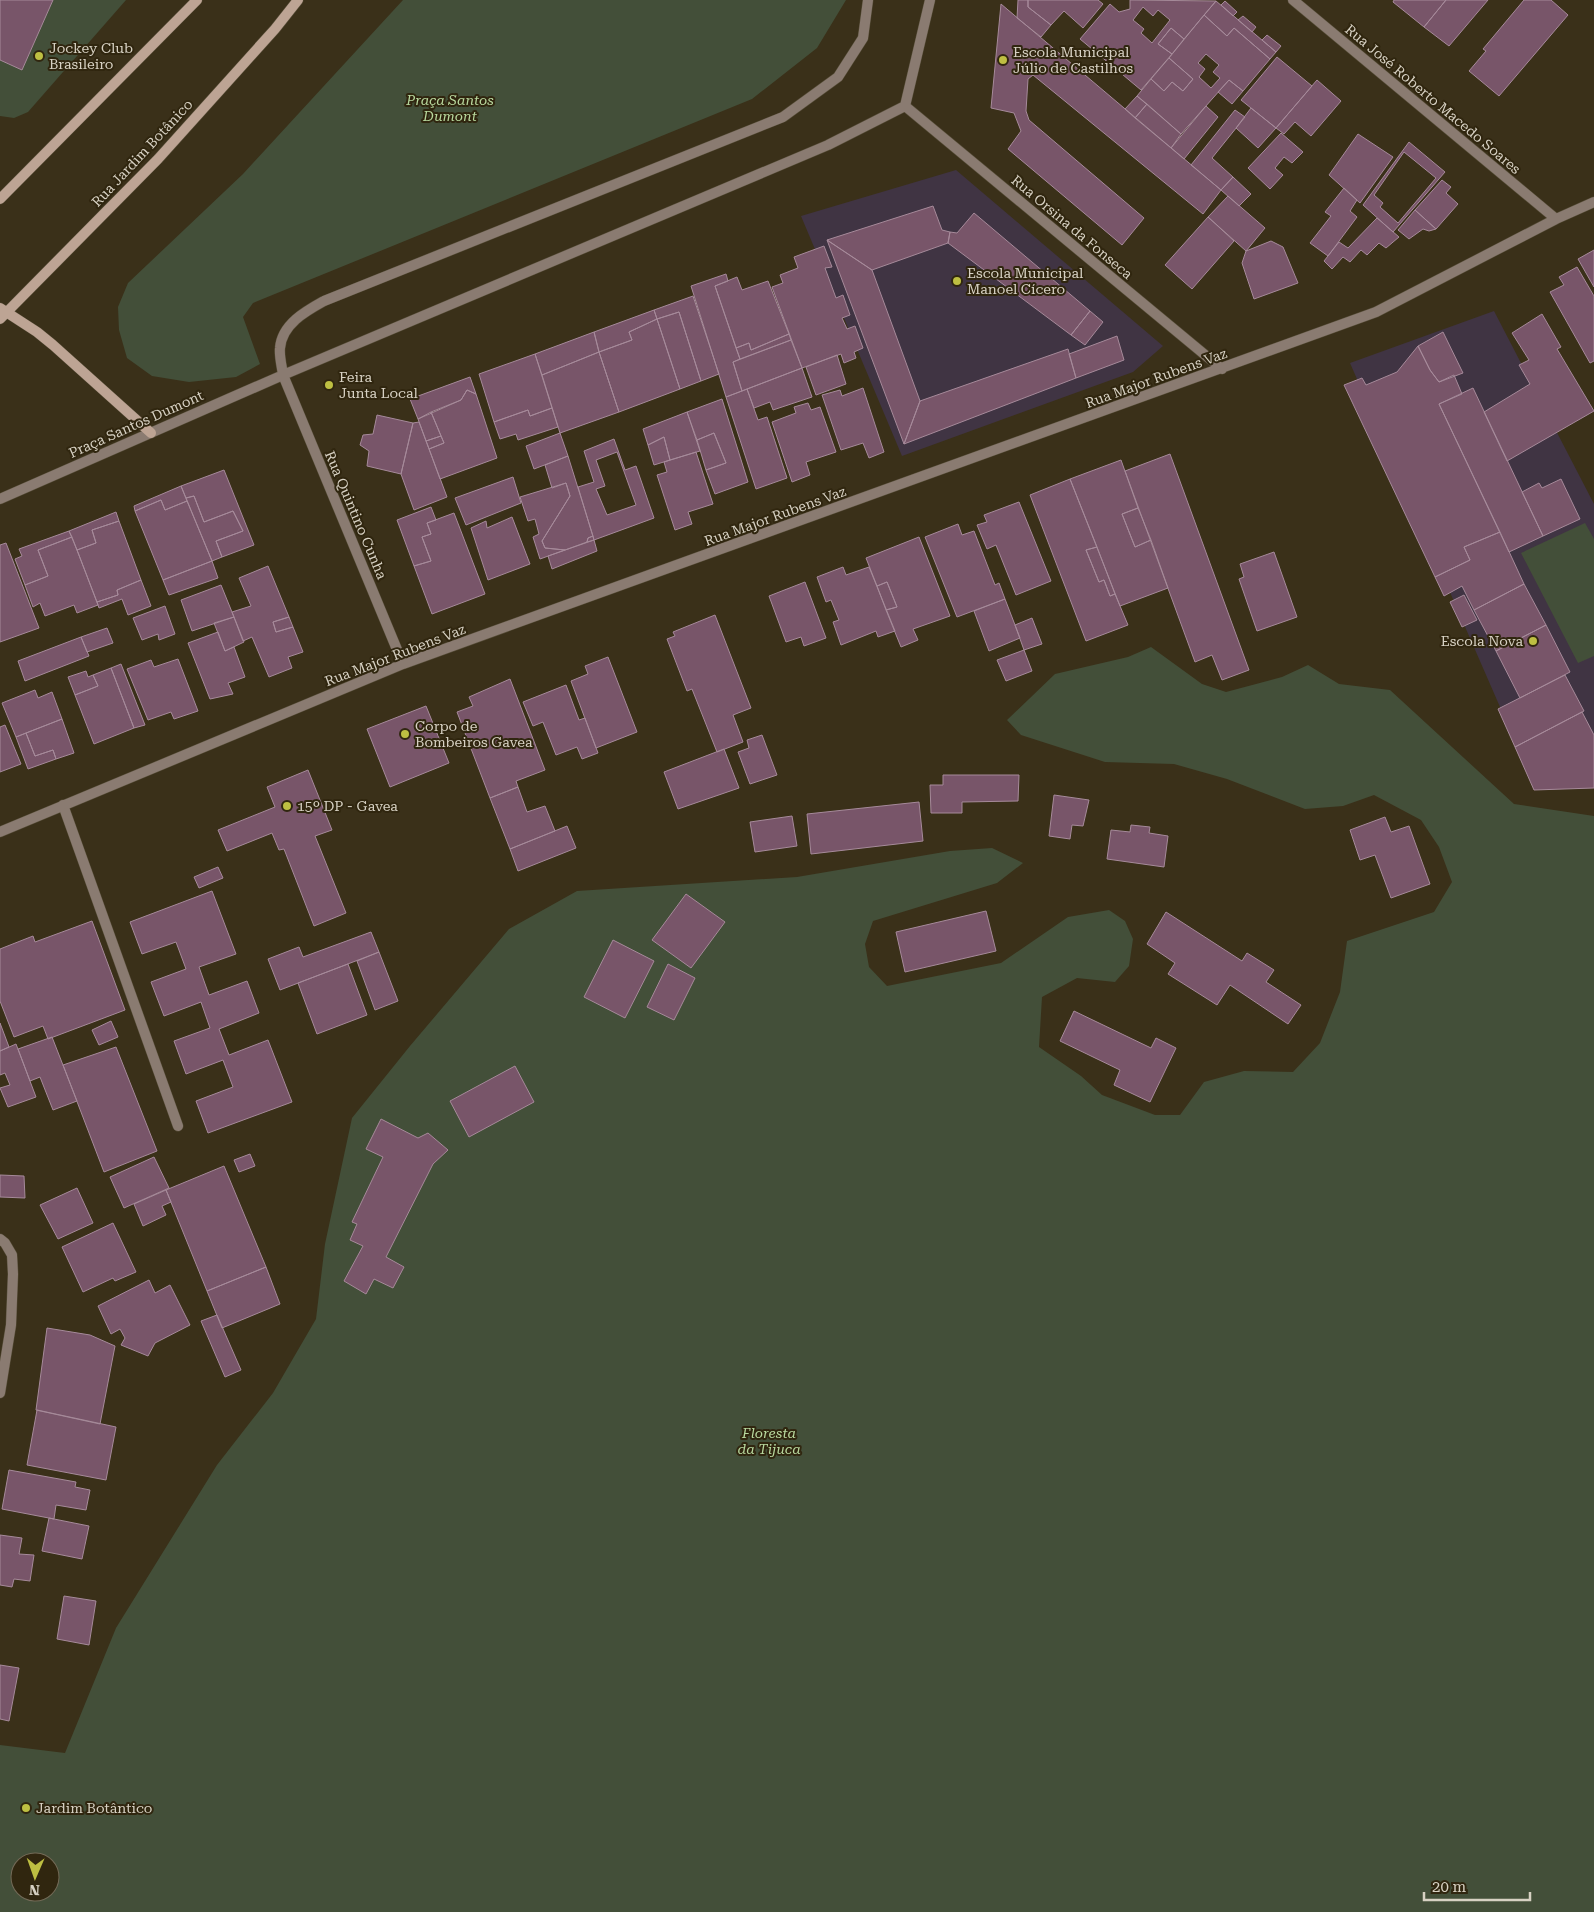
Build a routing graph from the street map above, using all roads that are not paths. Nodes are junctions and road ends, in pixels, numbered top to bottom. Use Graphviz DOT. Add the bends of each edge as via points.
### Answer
graph roads {
  1 [pos="198,0"];
  2 [pos="298,0"];
  3 [pos="868,0"];
  4 [pos="930,0"];
  5 [pos="1293,0"];
  6 [pos="905,106"];
  7 [pos="0,199"];
  8 [pos="1594,202"];
  9 [pos="1556,219"];
  10 [pos="2,313"];
  11 [pos="1222,369"];
  12 [pos="283,376"];
  13 [pos="151,432"];
  14 [pos="0,499"];
  15 [pos="403,664"];
  16 [pos="64,805"];
  17 [pos="0,832"];
  18 [pos="178,1126"];
  19 [pos="0,1239"];
  20 [pos="0,1393"];
  1 -- 7 [label="main road"];
  2 -- 10 [label="main road, Rua Jardim Botânico" via="158,158"];
  3 -- 12 [label="street" via="863,38 838,77 784,117 324,301 302,313 284,332 280,348"];
  4 -- 6 [label="street"];
  5 -- 9 [label="street, Rua José Roberto Macedo Soares"];
  6 -- 11 [label="street, Rua Orsina da Fonseca"];
  6 -- 12 [label="street, Praça Santos Dumont" via="828,145"];
  8 -- 9 [label="street, Rua Major Rubens Vaz"];
  9 -- 11 [label="street, Rua Major Rubens Vaz" via="1376,312"];
  10 -- 13 [label="main road" via="53,344"];
  11 -- 15 [label="street, Rua Major Rubens Vaz"];
  12 -- 13 [label="street, Praça Santos Dumont"];
  12 -- 15 [label="street, Rua Quintino Cunha"];
  13 -- 14 [label="street, Praça Santos Dumont"];
  15 -- 16 [label="street, Rua Major Rubens Vaz"];
  16 -- 17 [label="street, Rua Major Rubens Vaz"];
  16 -- 18 [label="street"];
  19 -- 20 [label="street" via="12,1255 13,1274 11,1325"];
}
